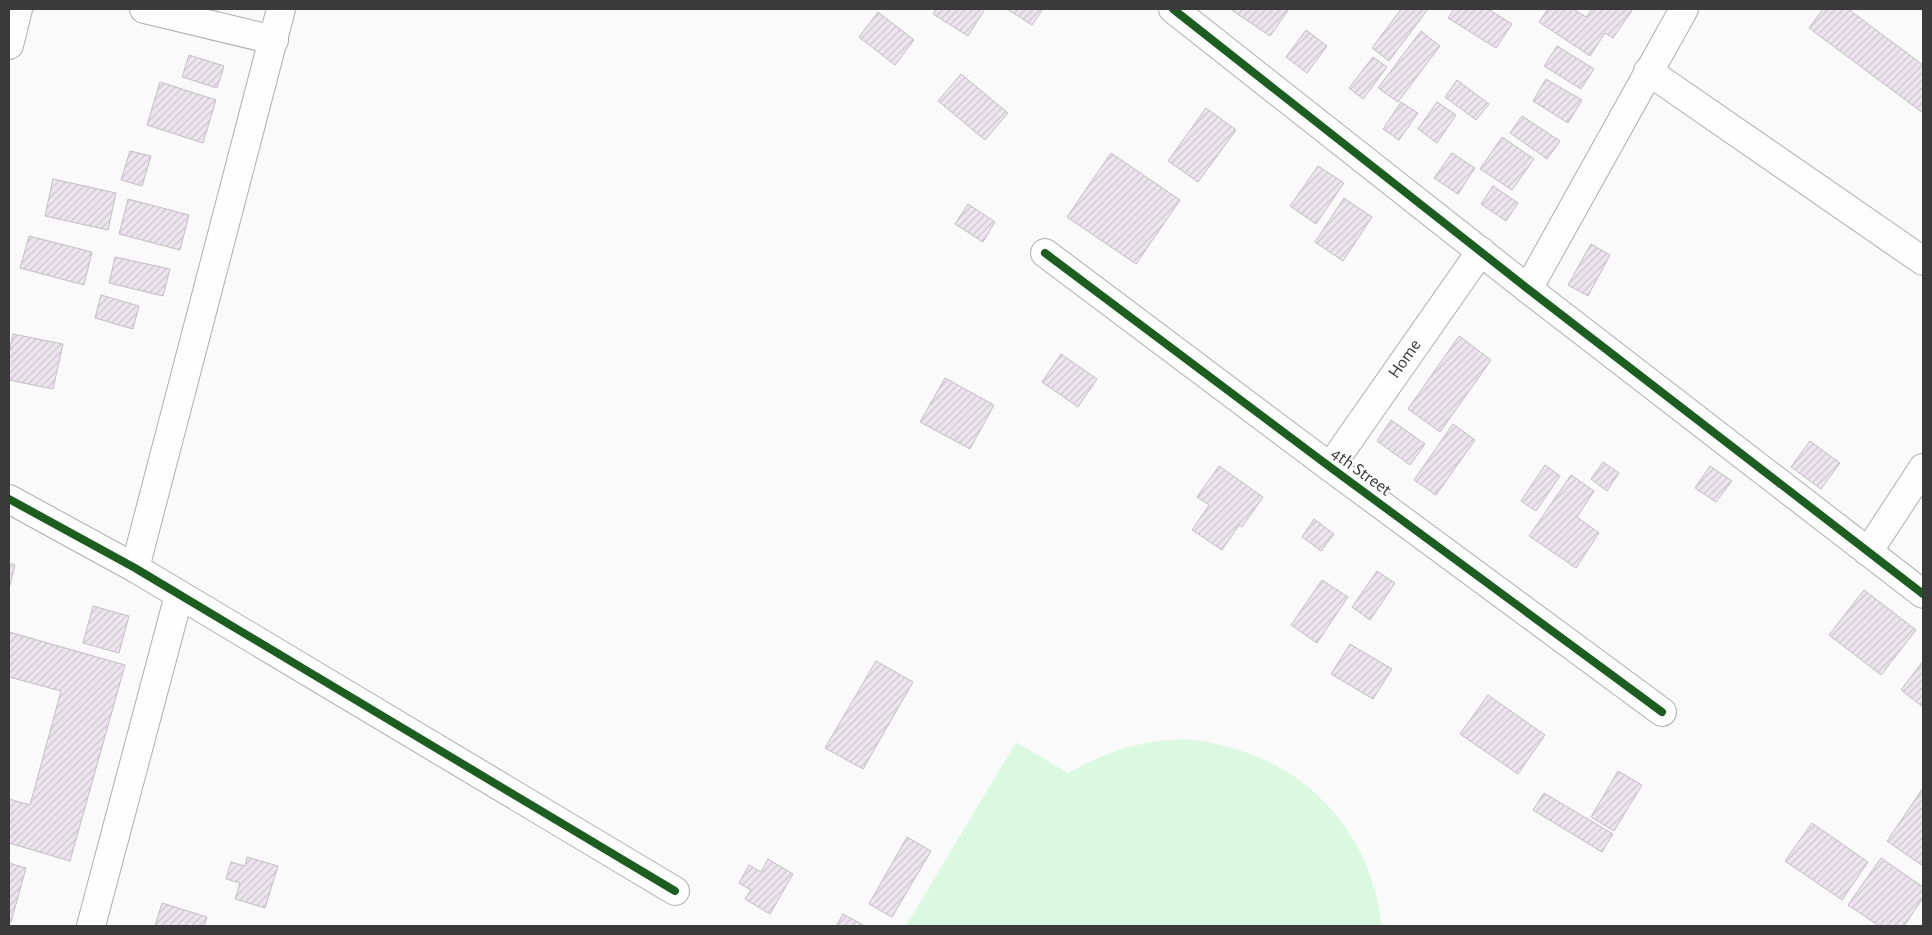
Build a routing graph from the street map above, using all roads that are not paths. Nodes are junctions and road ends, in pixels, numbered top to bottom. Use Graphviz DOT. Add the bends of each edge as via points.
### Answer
graph roads {
  1 [pos="18,9"];
  2 [pos="144,9"];
  3 [pos="281,9"];
  4 [pos="1173,9"];
  5 [pos="1684,9"];
  6 [pos="274,40"];
  7 [pos="9,45"];
  8 [pos="1648,71"];
  9 [pos="1481,251"];
  10 [pos="1045,253"];
  11 [pos="1923,262"];
  12 [pos="1528,289"];
  13 [pos="1330,467"];
  14 [pos="1923,468"];
  15 [pos="9,499"];
  16 [pos="1868,552"];
  17 [pos="135,568"];
  18 [pos="1923,594"];
  19 [pos="179,595"];
  20 [pos="1662,712"];
  21 [pos="675,891"];
  22 [pos="91,926"];
  1 -- 7 [label="street"];
  2 -- 6 [label="street"];
  3 -- 6 [label="street"];
  4 -- 9 [label="street"];
  5 -- 8 [label="street"];
  6 -- 17 [label="street"];
  8 -- 11 [label="street"];
  8 -- 12 [label="street"];
  9 -- 12 [label="street"];
  9 -- 13 [label="street, Home"];
  10 -- 13 [label="street, 4th Street"];
  12 -- 16 [label="street"];
  13 -- 20 [label="street, 4th Street"];
  14 -- 16 [label="street"];
  15 -- 17 [label="street"];
  16 -- 18 [label="street"];
  17 -- 19 [label="street"];
  19 -- 21 [label="street"];
  19 -- 22 [label="street"];
}
